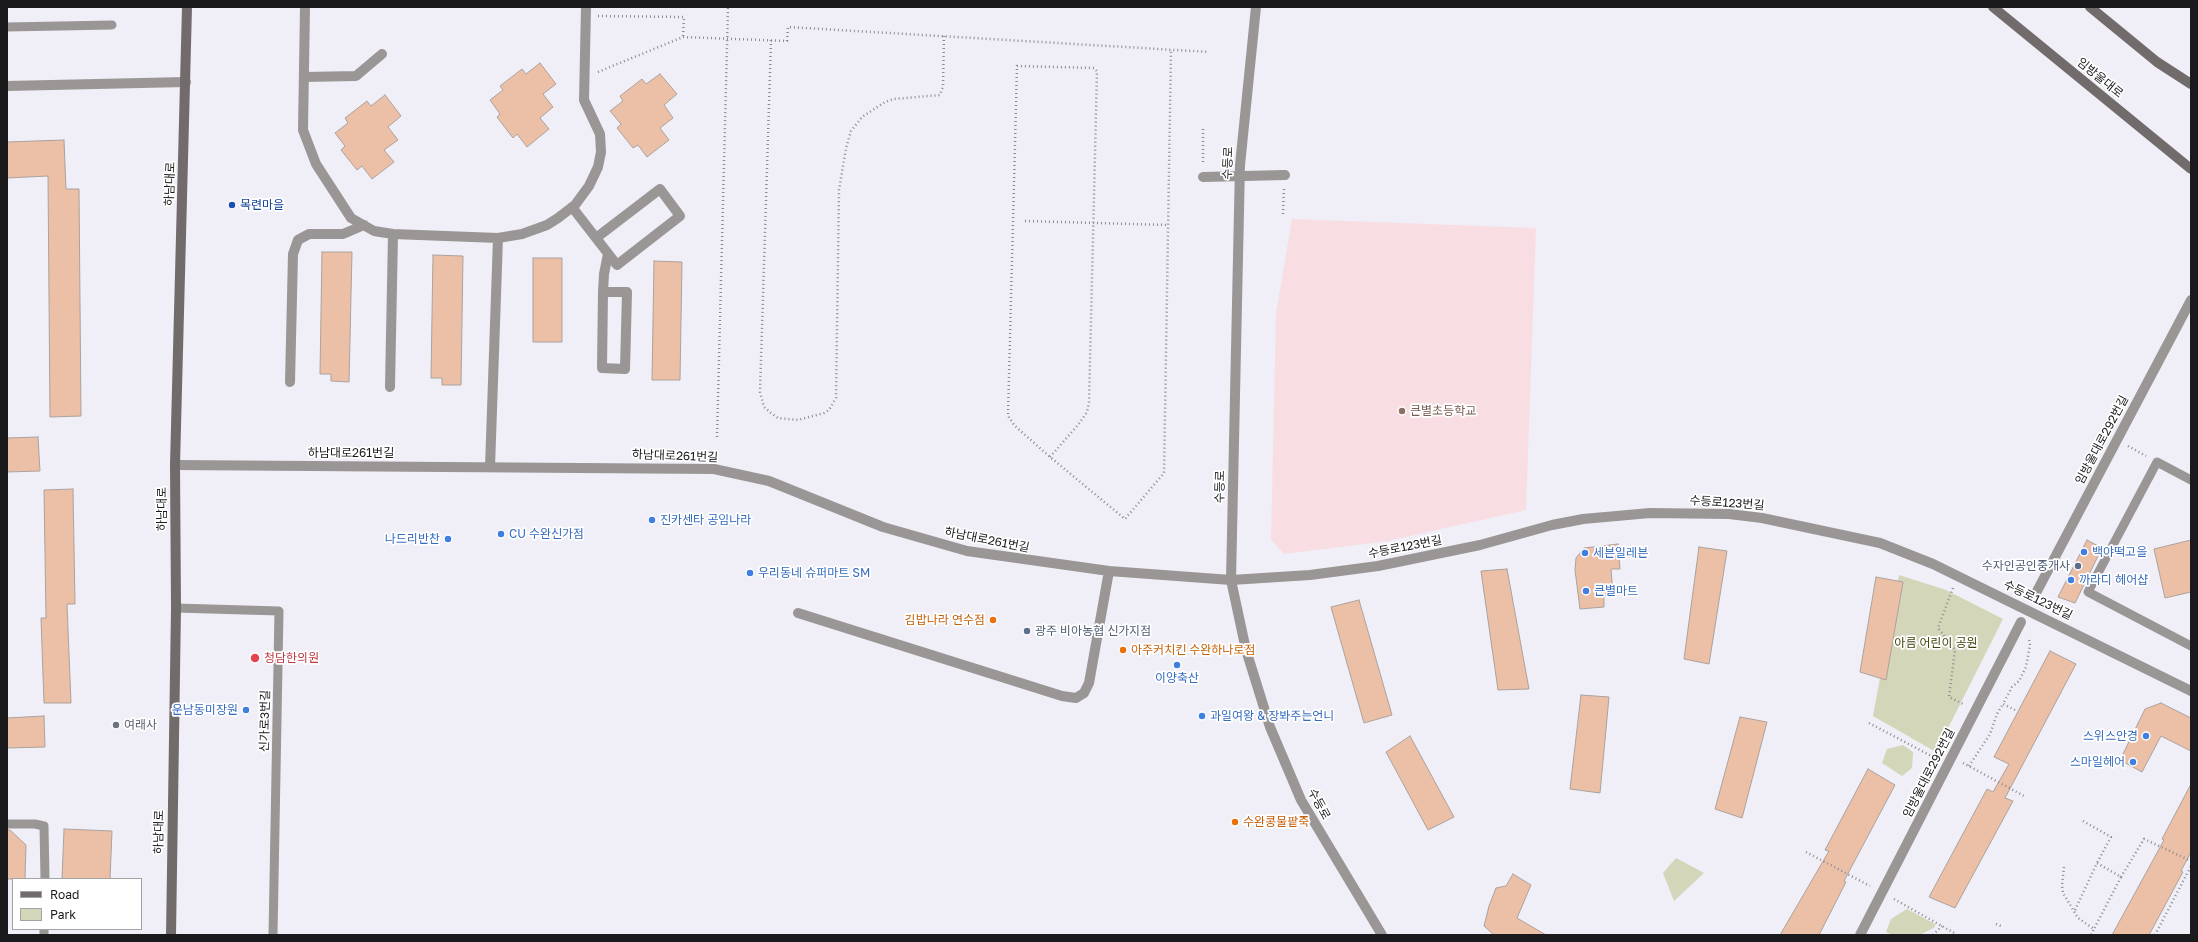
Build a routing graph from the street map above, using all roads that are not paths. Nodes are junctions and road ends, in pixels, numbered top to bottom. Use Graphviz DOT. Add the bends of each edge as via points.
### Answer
graph roads {
  1 [pos="187,7"];
  2 [pos="305,7"];
  3 [pos="1256,7"];
  4 [pos="1992,7"];
  5 [pos="2090,7"];
  6 [pos="586,12"];
  7 [pos="112,25"];
  8 [pos="7,27"];
  9 [pos="382,54"];
  10 [pos="304,77"];
  11 [pos="186,82"];
  12 [pos="2191,84"];
  13 [pos="7,86"];
  14 [pos="2191,169"];
  15 [pos="1285,175"];
  16 [pos="1203,177"];
  17 [pos="572,207"];
  18 [pos="364,225"];
  19 [pos="393,234"];
  20 [pos="498,238"];
  21 [pos="596,238"];
  22 [pos="608,254"];
  23 [pos="603,292"];
  24 [pos="2191,300"];
  25 [pos="290,382"];
  26 [pos="390,387"];
  27 [pos="175,465"];
  28 [pos="490,467"];
  29 [pos="2191,480"];
  30 [pos="1109,571"];
  31 [pos="1231,580"];
  32 [pos="2036,593"];
  33 [pos="176,608"];
  34 [pos="798,612"];
  35 [pos="2021,622"];
  36 [pos="2191,646"];
  37 [pos="2191,691"];
  38 [pos="7,824"];
  39 [pos="45,878"];
  40 [pos="171,935"];
  41 [pos="273,935"];
  42 [pos="1382,935"];
  43 [pos="1860,935"];
  1 -- 11 [label="main road, 하남대로"];
  2 -- 10 [label="street"];
  3 -- 31 [label="street, 수등로" via="1240,165"];
  4 -- 14 [label="main road, 임방울대로"];
  5 -- 12 [label="main road" via="2157,62"];
  6 -- 17 [label="street" via="584,100 600,134 601,152 598,167 589,186"];
  7 -- 8 [label="lane"];
  9 -- 10 [label="street" via="356,76"];
  10 -- 18 [label="street" via="303,130 316,164 351,218"];
  11 -- 13 [label="street"];
  11 -- 27 [label="main road, 하남대로"];
  15 -- 16 [label="street, bridge"];
  17 -- 20 [label="street" via="547,225 522,234"];
  17 -- 21 [label="street"];
  18 -- 19 [label="street" via="374,231"];
  18 -- 25 [label="street" via="343,234 309,234 298,240 293,254"];
  19 -- 20 [label="street"];
  19 -- 26 [label="street"];
  20 -- 28 [label="street"];
  21 -- 22 [label="street"];
  21 -- 22 [label="street" via="660,189 680,216 617,265"];
  22 -- 23 [label="street"];
  23 -- 23 [label="street" via="602,368 625,369 627,292"];
  24 -- 32 [label="street, 임방울대로292번길"];
  27 -- 28 [label="street, 하남대로261번길"];
  27 -- 33 [label="main road, 하남대로"];
  28 -- 30 [label="street, 하남대로261번길" via="714,469 769,481 855,517 938,544 1004,558"];
  29 -- 36 [label="lane" via="2157,462 2088,592"];
  30 -- 31 [label="street, 하남대로261번길"];
  30 -- 34 [label="street" via="1089,683 1084,693 1076,698 1062,696"];
  31 -- 37 [label="street, 수등로123번길" via="1310,575 1378,566 1480,545 1583,519 1650,513 1755,517 1866,540 1933,564"];
  31 -- 42 [label="street, 수등로" via="1246,650 1270,726 1300,800"];
  33 -- 40 [label="main road, 하남대로"];
  33 -- 41 [label="lane, 신가로3번길" via="279,611"];
  35 -- 43 [label="street, 임방울대로292번길"];
  38 -- 39 [label="lane" via="44,826"];
}
